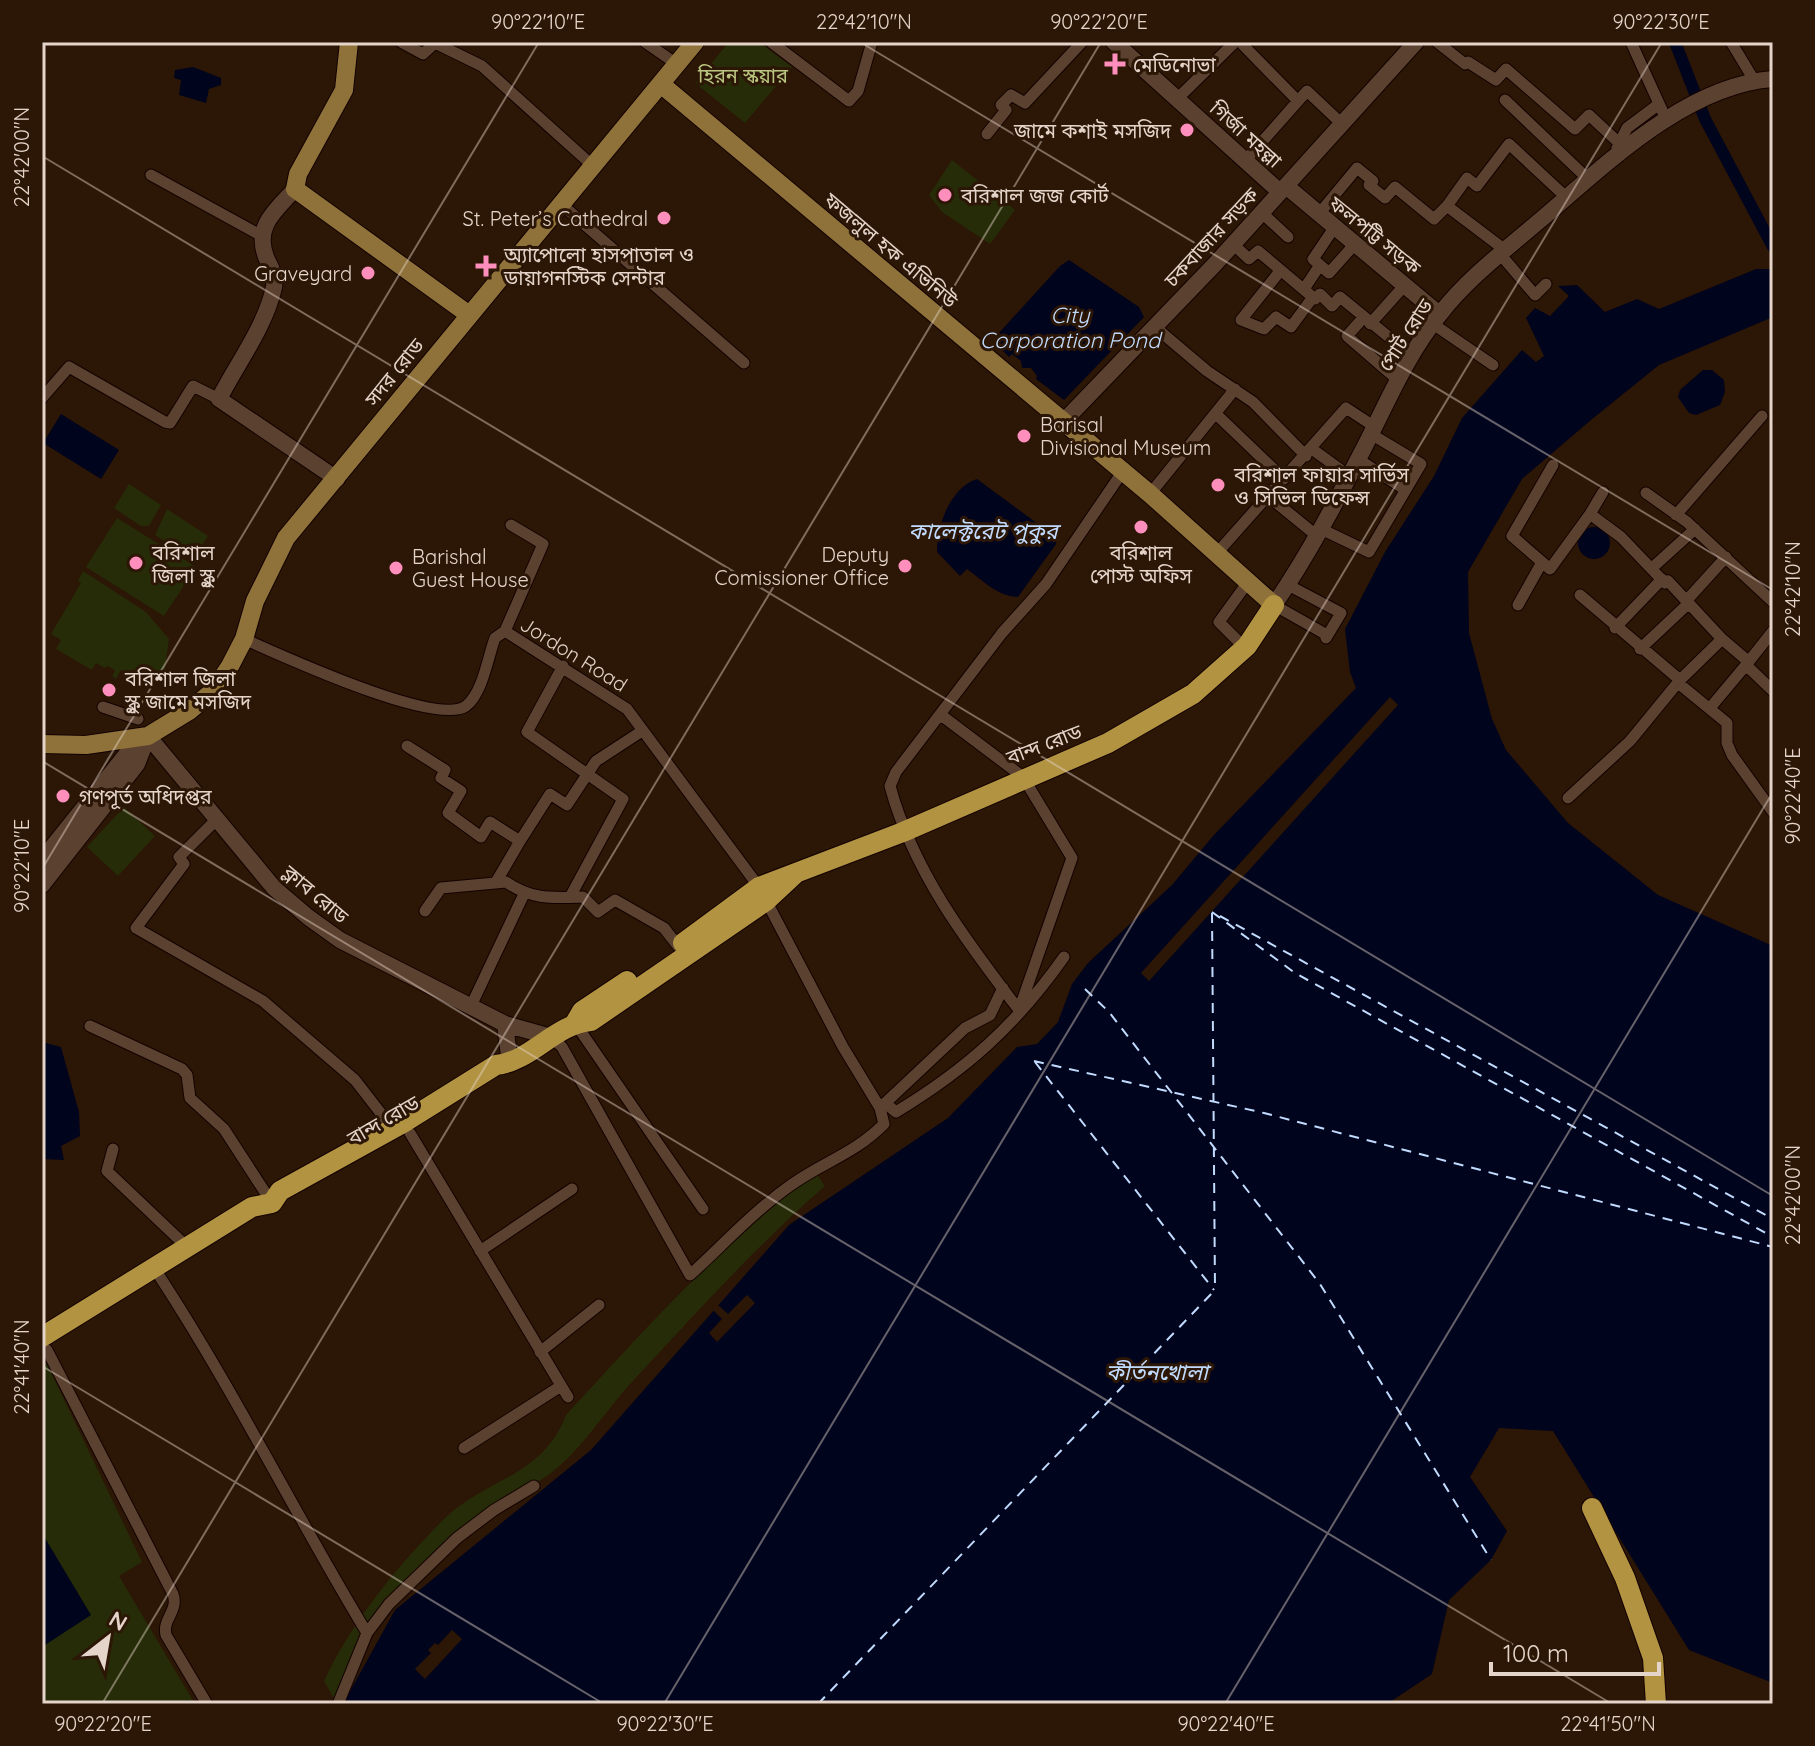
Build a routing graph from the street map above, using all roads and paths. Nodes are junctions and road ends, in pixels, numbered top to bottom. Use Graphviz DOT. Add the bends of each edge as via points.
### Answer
graph roads {
  1 [pos="349,42"];
  2 [pos="401,42"];
  3 [pos="645,42"];
  4 [pos="695,42"];
  5 [pos="771,42"];
  6 [pos="872,42"];
  7 [pos="1082,42"];
  8 [pos="1114,42"];
  9 [pos="1416,42"];
  10 [pos="1437,42"];
  11 [pos="1631,42"];
  12 [pos="1731,42"];
  13 [pos="1241,43"];
  14 [pos="678,65"];
  15 [pos="1768,82"];
  16 [pos="662,85"];
  17 [pos="1178,98"];
  18 [pos="1505,100"];
  19 [pos="1298,101"];
  20 [pos="1667,112"];
  21 [pos="1342,124"];
  22 [pos="987,134"];
  23 [pos="1616,150"];
  24 [pos="1245,161"];
  25 [pos="593,166"];
  26 [pos="151,175"];
  27 [pos="1588,179"];
  28 [pos="295,189"];
  29 [pos="1283,189"];
  30 [pos="1567,198"];
  31 [pos="561,204"];
  32 [pos="1447,206"];
  33 [pos="1261,212"];
  34 [pos="1318,215"];
  35 [pos="1334,228"];
  36 [pos="262,236"];
  37 [pos="1288,237"];
  38 [pos="1233,244"];
  39 [pos="1354,245"];
  40 [pos="1502,252"];
  41 [pos="1320,265"];
  42 [pos="1280,271"];
  43 [pos="1546,284"];
  44 [pos="1404,286"];
  45 [pos="1308,293"];
  46 [pos="468,314"];
  47 [pos="1436,319"];
  48 [pos="1367,321"];
  49 [pos="1155,327"];
  50 [pos="1412,356"];
  51 [pos="744,363"];
  52 [pos="1493,365"];
  53 [pos="1398,380"];
  54 [pos="1235,389"];
  55 [pos="42,398"];
  56 [pos="219,399"];
  57 [pos="1216,414"];
  58 [pos="1762,416"];
  59 [pos="1064,421"];
  60 [pos="1373,430"];
  61 [pos="1309,453"];
  62 [pos="1358,459"];
  63 [pos="1553,465"];
  64 [pos="1123,471"];
  65 [pos="1349,476"];
  66 [pos="337,479"];
  67 [pos="1284,479"];
  68 [pos="1404,489"];
  69 [pos="1603,492"];
  70 [pos="1646,493"];
  71 [pos="1150,494"];
  72 [pos="1268,496"];
  73 [pos="1590,514"];
  74 [pos="1676,515"];
  75 [pos="511,525"];
  76 [pos="1695,529"];
  77 [pos="1319,533"];
  78 [pos="1217,553"];
  79 [pos="1726,557"];
  80 [pos="1541,564"];
  81 [pos="1652,568"];
  82 [pos="1662,579"];
  83 [pos="1248,582"];
  84 [pos="1288,585"];
  85 [pos="1580,595"];
  86 [pos="1688,602"];
  87 [pos="1773,602"];
  88 [pos="1274,605"];
  89 [pos="1518,605"];
  90 [pos="1615,628"];
  91 [pos="505,631"];
  92 [pos="1773,631"];
  93 [pos="244,639"];
  94 [pos="1722,639"];
  95 [pos="1245,648"];
  96 [pos="1640,649"];
  97 [pos="1748,663"];
  98 [pos="563,666"];
  99 [pos="1679,682"];
  100 [pos="1772,689"];
  101 [pos="103,707"];
  102 [pos="1710,708"];
  103 [pos="941,715"];
  104 [pos="140,724"];
  105 [pos="642,731"];
  106 [pos="42,744"];
  107 [pos="407,746"];
  108 [pos="589,773"];
  109 [pos="1023,777"];
  110 [pos="1568,798"];
  111 [pos="1773,812"];
  112 [pos="215,821"];
  113 [pos="903,832"];
  114 [pos="520,841"];
  115 [pos="42,860"];
  116 [pos="496,882"];
  117 [pos="42,885"];
  118 [pos="524,894"];
  119 [pos="762,894"];
  120 [pos="570,897"];
  121 [pos="425,911"];
  122 [pos="678,946"];
  123 [pos="1064,957"];
  124 [pos="1003,988"];
  125 [pos="471,1006"];
  126 [pos="1019,1010"];
  127 [pos="575,1023"];
  128 [pos="505,1024"];
  129 [pos="90,1026"];
  130 [pos="551,1037"];
  131 [pos="510,1064"];
  132 [pos="882,1105"];
  133 [pos="401,1131"];
  134 [pos="113,1149"];
  135 [pos="572,1189"];
  136 [pos="272,1203"];
  137 [pos="703,1209"];
  138 [pos="186,1246"];
  139 [pos="480,1251"];
  140 [pos="160,1277"];
  141 [pos="599,1305"];
  142 [pos="44,1347"];
  143 [pos="540,1352"];
  144 [pos="561,1386"];
  145 [pos="568,1397"];
  146 [pos="464,1448"];
  147 [pos="534,1486"];
  148 [pos="1592,1508"];
  149 [pos="367,1633"];
  150 [pos="207,1704"];
  151 [pos="338,1704"];
  152 [pos="1656,1704"];
  1 -- 28 [label="main road" via="344,90"];
  2 -- 25 [label="street" via="423,54 435,43 482,66"];
  3 -- 14 [label="street"];
  4 -- 14 [label="main road, সদর রোড"];
  5 -- 6 [label="street" via="849,101 858,91"];
  7 -- 22 [label="street" via="1025,103 1011,95"];
  8 -- 17 [label="main road, গির্জা মহল্লা"];
  9 -- 21 [label="main road, চকবাজার সড়ক"];
  10 -- 23 [label="street" via="1496,80 1506,69 1575,129 1589,115"];
  11 -- 20 [label="street"];
  12 -- 15 [label="street"];
  13 -- 17 [label="street"];
  13 -- 19 [label="street"];
  14 -- 16 [label="main road, সদর রোড"];
  15 -- 20 [label="main road, পোর্ট রোড"];
  16 -- 25 [label="main road, সদর রোড"];
  16 -- 59 [label="main road, ফজলুল হক এভিনিউ"];
  17 -- 24 [label="main road, গির্জা মহল্লা"];
  18 -- 27 [label="street"];
  19 -- 21 [label="street" via="1307,91"];
  19 -- 24 [label="street"];
  20 -- 23 [label="main road, পোর্ট রোড"];
  21 -- 29 [label="main road, চকবাজার সড়ক"];
  23 -- 27 [label="main road, পোর্ট রোড"];
  24 -- 29 [label="main road, গির্জা মহল্লা"];
  25 -- 31 [label="main road, সদর রোড"];
  26 -- 36 [label="street"];
  27 -- 30 [label="main road, পোর্ট রোড"];
  28 -- 36 [label="main road" via="265,221"];
  28 -- 46 [label="main road"];
  29 -- 33 [label="main road, চকবাজার সড়ক"];
  29 -- 34 [label="main road, ফলপট্টি সড়ক"];
  30 -- 32 [label="street" via="1509,144 1477,186 1467,178"];
  30 -- 40 [label="main road, পোর্ট রোড"];
  31 -- 46 [label="main road, সদর রোড"];
  31 -- 51 [label="street"];
  32 -- 34 [label="street" via="1434,219 1395,187 1385,198 1357,168"];
  32 -- 40 [label="street"];
  33 -- 37 [label="street"];
  33 -- 38 [label="main road, চকবাজার সড়ক"];
  34 -- 35 [label="main road, ফলপট্টি সড়ক"];
  35 -- 39 [label="main road, ফলপট্টি সড়ক"];
  35 -- 41 [label="street" via="1313,259"];
  36 -- 56 [label="main road" via="274,286"];
  38 -- 42 [label="street" via="1249,259 1258,251"];
  38 -- 49 [label="main road, চকবাজার সড়ক"];
  39 -- 41 [label="street" via="1329,273"];
  39 -- 44 [label="main road, ফলপট্টি সড়ক"];
  40 -- 43 [label="street" via="1535,295"];
  40 -- 47 [label="main road, পোর্ট রোড"];
  41 -- 45 [label="street"];
  42 -- 45 [label="street"];
  42 -- 45 [label="street" via="1241,320 1264,329 1276,317 1291,327"];
  44 -- 47 [label="main road, ফলপট্টি সড়ক"];
  44 -- 48 [label="street"];
  45 -- 48 [label="street" via="1320,294 1332,306 1340,297"];
  46 -- 66 [label="main road, সদর রোড"];
  47 -- 50 [label="main road, পোর্ট রোড"];
  47 -- 52 [label="street"];
  48 -- 50 [label="street"];
  48 -- 53 [label="street" via="1347,336"];
  49 -- 54 [label="street"];
  49 -- 59 [label="main road, চকবাজার সড়ক"];
  50 -- 53 [label="main road, পোর্ট রোড"];
  53 -- 60 [label="main road, পোর্ট রোড"];
  54 -- 57 [label="street"];
  54 -- 61 [label="street"];
  55 -- 56 [label="street" via="69,367 165,422 170,423 193,386"];
  56 -- 66 [label="main road"];
  57 -- 67 [label="street"];
  57 -- 71 [label="street"];
  58 -- 74 [label="street"];
  59 -- 64 [label="main road, ফজলুল হক এভিনিউ"];
  60 -- 61 [label="street" via="1346,408"];
  60 -- 62 [label="main road, পোর্ট রোড"];
  60 -- 68 [label="street" via="1421,464"];
  61 -- 65 [label="street"];
  61 -- 67 [label="street"];
  62 -- 65 [label="main road, পোর্ট রোড"];
  62 -- 68 [label="street"];
  63 -- 80 [label="street" via="1512,536 1543,559"];
  64 -- 71 [label="main road, ফজলুল হক এভিনিউ"];
  64 -- 103 [label="street" via="1046,584"];
  65 -- 77 [label="main road, পোর্ট রোড"];
  66 -- 93 [label="main road, সদর রোড" via="286,538 255,601"];
  67 -- 72 [label="street"];
  68 -- 77 [label="street" via="1369,552"];
  69 -- 73 [label="street"];
  70 -- 74 [label="street"];
  71 -- 78 [label="main road, ফজলুল হক এভিনিউ"];
  72 -- 77 [label="street"];
  72 -- 78 [label="street"];
  73 -- 80 [label="street" via="1550,569"];
  73 -- 81 [label="street"];
  74 -- 76 [label="street"];
  75 -- 91 [label="street" via="543,544"];
  76 -- 79 [label="street"];
  76 -- 81 [label="street"];
  77 -- 84 [label="main road, পোর্ট রোড"];
  78 -- 83 [label="main road, ফজলুল হক এভিনিউ"];
  79 -- 86 [label="street"];
  79 -- 87 [label="street"];
  80 -- 89 [label="street"];
  81 -- 82 [label="street"];
  82 -- 86 [label="street"];
  82 -- 90 [label="street"];
  83 -- 88 [label="main road, ফজলুল হক এভিনিউ"];
  83 -- 95 [label="street" via="1219,622"];
  84 -- 88 [label="main road, পোর্ট রোড"];
  84 -- 88 [label="street" via="1341,613 1326,636"];
  85 -- 90 [label="street"];
  86 -- 94 [label="street"];
  86 -- 96 [label="street"];
  88 -- 95 [label="highway, বান্দ রোড"];
  90 -- 96 [label="street"];
  91 -- 93 [label="street, Jordon Road" via="495,638 475,696 465,707 451,710 367,692"];
  91 -- 98 [label="street, Jordon Road"];
  92 -- 97 [label="street"];
  93 -- 104 [label="main road, সদর রোড" via="213,691 189,711"];
  94 -- 97 [label="street"];
  94 -- 99 [label="street"];
  95 -- 109 [label="highway, বান্দ রোড" via="1193,694 1097,750"];
  96 -- 99 [label="street"];
  97 -- 100 [label="street"];
  97 -- 102 [label="street"];
  98 -- 105 [label="street, Jordon Road" via="627,709"];
  98 -- 108 [label="street" via="527,732"];
  99 -- 102 [label="street"];
  99 -- 110 [label="street" via="1630,741"];
  101 -- 104 [label="street"];
  102 -- 111 [label="street" via="1727,723 1732,755"];
  103 -- 109 [label="street"];
  103 -- 113 [label="street" via="890,786"];
  104 -- 106 [label="main road" via="86,745"];
  104 -- 112 [label="main road, ক্লাব রোড"];
  104 -- 115 [label="main road" via="125,756"];
  104 -- 117 [label="main road" via="137,764"];
  105 -- 108 [label="street" via="596,761"];
  105 -- 119 [label="street, Jordon Road"];
  107 -- 114 [label="street" via="445,770 441,778 461,791 448,813 481,837 490,822"];
  108 -- 114 [label="street" via="567,805 550,794"];
  108 -- 120 [label="street" via="623,799"];
  109 -- 113 [label="highway, বান্দ রোড"];
  109 -- 126 [label="street" via="1072,858"];
  112 -- 125 [label="main road, ক্লাব রোড" via="274,888 340,940"];
  112 -- 133 [label="street" via="179,857 184,864 136,928 263,1001 355,1080"];
  113 -- 119 [label="highway, বান্দ রোড" via="795,874"];
  113 -- 124 [label="street" via="965,940"];
  114 -- 116 [label="street"];
  116 -- 118 [label="street"];
  116 -- 121 [label="street" via="441,888"];
  118 -- 120 [label="street" via="539,899"];
  118 -- 125 [label="street"];
  119 -- 122 [label="highway, বান্দ রোড"];
  119 -- 127 [label="highway, বান্দ রোড" via="591,1021"];
  119 -- 132 [label="street, Jordon Road" via="843,1047"];
  120 -- 122 [label="street" via="583,897 598,912 615,900 664,928"];
  122 -- 127 [label="highway, বান্দ রোড" via="582,1011"];
  123 -- 126 [label="street"];
  124 -- 126 [label="street"];
  124 -- 132 [label="street" via="990,1015 965,1028"];
  125 -- 128 [label="main road, ক্লাব রোড"];
  126 -- 132 [label="street" via="1004,1033 940,1085 896,1112"];
  127 -- 130 [label="highway, বান্দ রোড"];
  127 -- 137 [label="street"];
  128 -- 130 [label="main road, ক্লাব রোড"];
  128 -- 131 [label="main road"];
  129 -- 136 [label="street" via="182,1069 190,1098 224,1129"];
  130 -- 131 [label="highway, বান্দ রোড"];
  130 -- 132 [label="street" via="562,1047 690,1275 782,1191 862,1146 884,1124"];
  131 -- 133 [label="highway, বান্দ রোড" via="496,1065"];
  133 -- 136 [label="highway, বান্দ রোড" via="280,1191"];
  133 -- 139 [label="street"];
  134 -- 138 [label="street" via="107,1171"];
  135 -- 139 [label="street"];
  136 -- 138 [label="highway, বান্দ রোড" via="252,1207"];
  136 -- 140 [label="highway, বান্দ রোড" via="258,1218"];
  138 -- 142 [label="highway, বান্দ রোড"];
  139 -- 143 [label="street"];
  140 -- 142 [label="highway, বান্দ রোড"];
  140 -- 149 [label="street" via="205,1346"];
  141 -- 143 [label="street"];
  142 -- 150 [label="street" via="173,1594 175,1609 165,1624 166,1635"];
  143 -- 144 [label="street"];
  144 -- 145 [label="street"];
  144 -- 146 [label="street"];
  147 -- 149 [label="street" via="443,1550"];
  148 -- 152 [label="highway" via="1625,1578 1653,1658"];
  149 -- 151 [label="street"];
}
